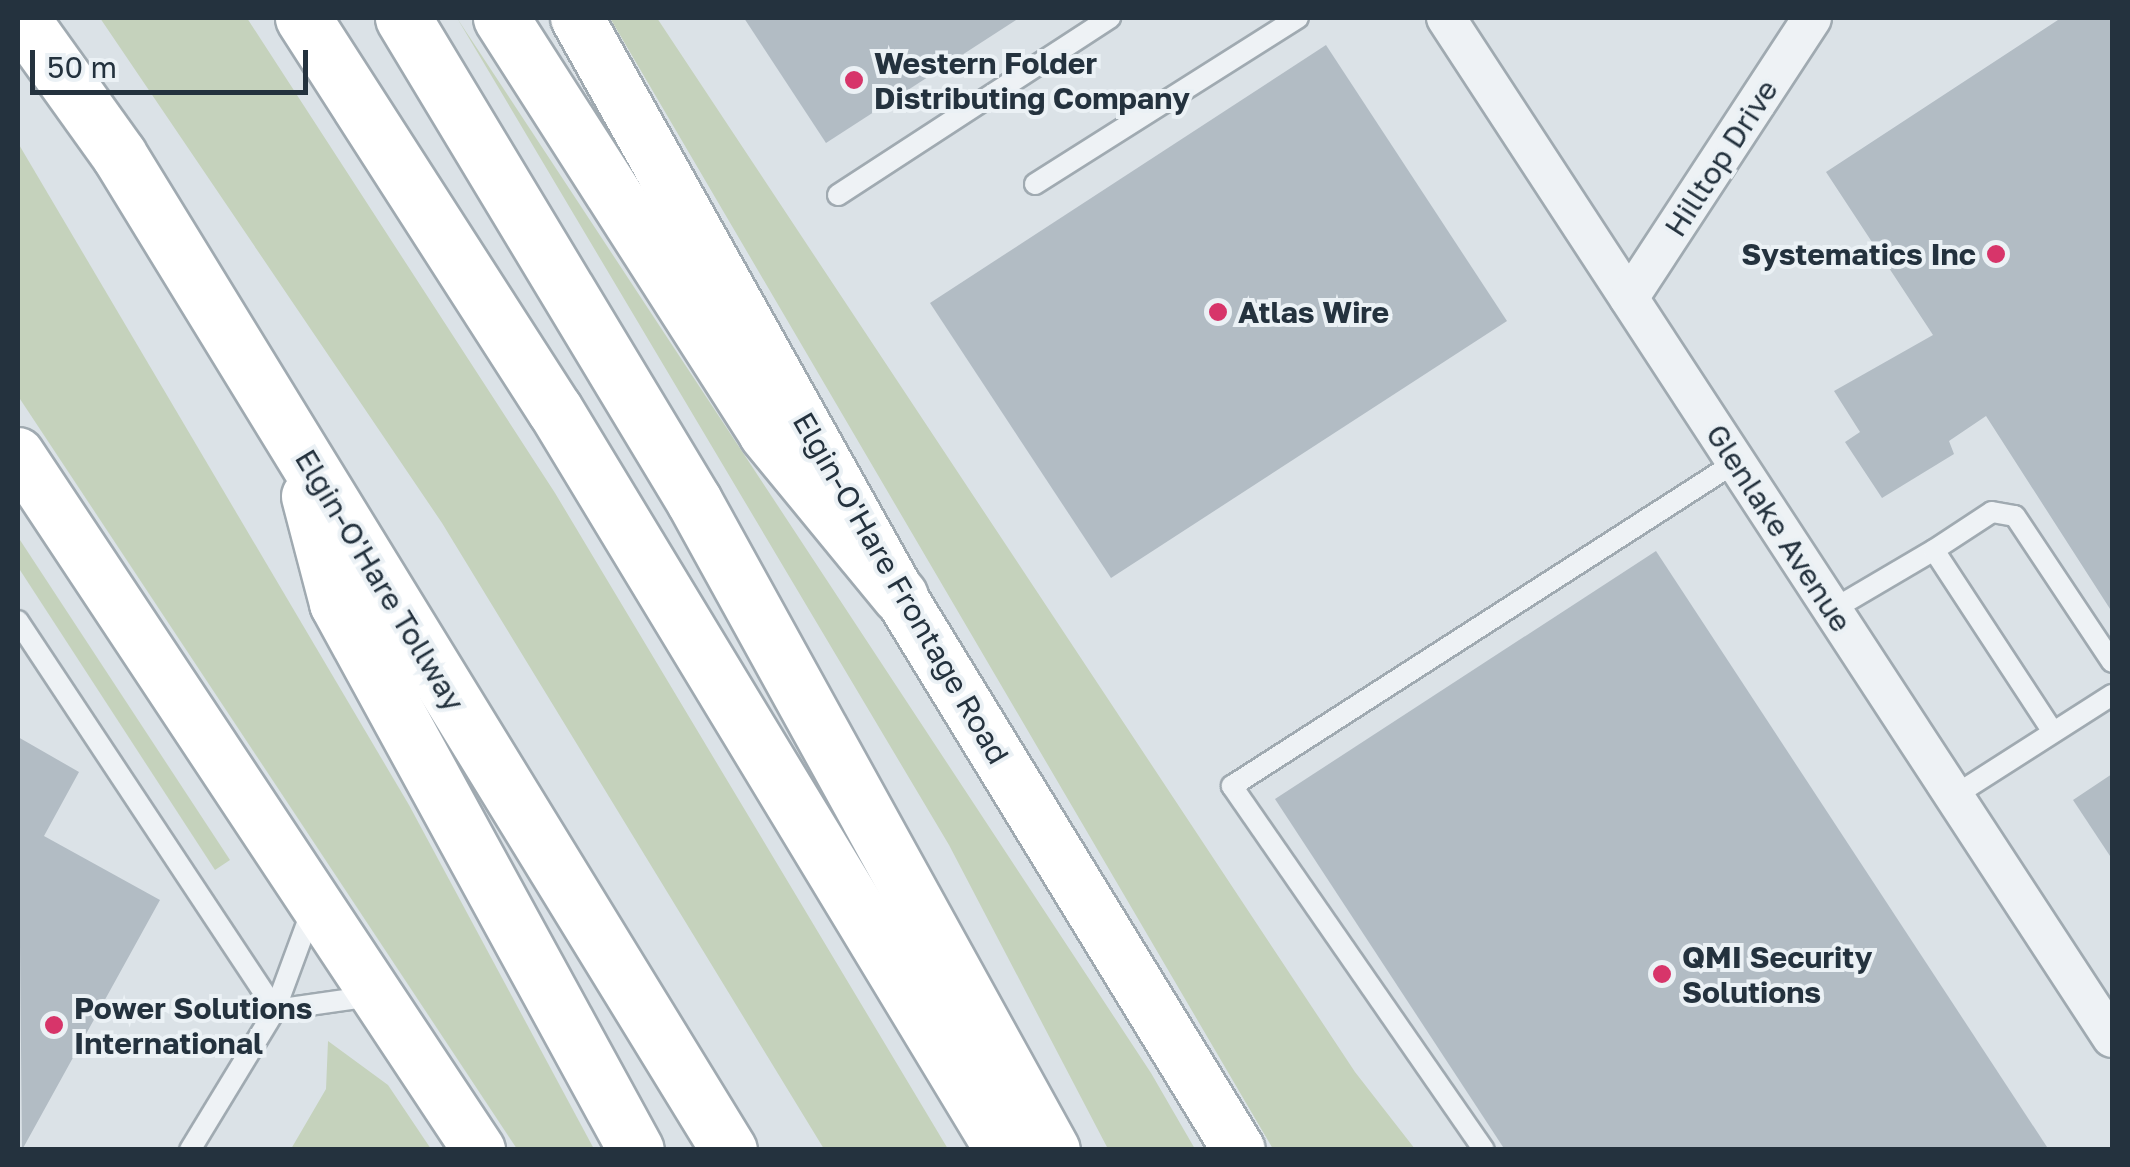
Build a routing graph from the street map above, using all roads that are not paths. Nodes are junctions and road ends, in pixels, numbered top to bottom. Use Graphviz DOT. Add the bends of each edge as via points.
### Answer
graph roads {
  1 [pos="20,18"];
  2 [pos="303,18"];
  3 [pos="402,18"];
  4 [pos="500,18"];
  5 [pos="577,18"];
  6 [pos="1110,18"];
  7 [pos="1298,18"];
  8 [pos="1446,18"];
  9 [pos="1812,18"];
  10 [pos="1035,184"];
  11 [pos="838,195"];
  12 [pos="1630,298"];
  13 [pos="294,440"];
  14 [pos="18,454"];
  15 [pos="1736,462"];
  16 [pos="1934,550"];
  17 [pos="900,596"];
  18 [pos="1832,610"];
  19 [pos="18,622"];
  20 [pos="2112,662"];
  21 [pos="2112,696"];
  22 [pos="2053,732"];
  23 [pos="1954,796"];
  24 [pos="315,900"];
  25 [pos="379,995"];
  26 [pos="275,1010"];
  27 [pos="2112,1038"];
  28 [pos="190,1150"];
  29 [pos="478,1150"];
  30 [pos="636,1150"];
  31 [pos="729,1150"];
  32 [pos="1003,1150"];
  33 [pos="1052,1150"];
  34 [pos="1239,1150"];
  35 [pos="1484,1150"];
  1 -- 13 [label="highway, Elgin-O'Hare Tollway" via="118,156"];
  2 -- 32 [label="highway" via="606,492"];
  3 -- 33 [label="highway" via="675,466"];
  4 -- 17 [label="highway" via="766,433"];
  5 -- 17 [label="main road, Elgin-O'Hare Frontage Road"];
  6 -- 11 [label="lane"];
  7 -- 10 [label="lane"];
  8 -- 12 [label="street, Glenlake Avenue"];
  9 -- 12 [label="street, Hilltop Drive"];
  12 -- 15 [label="street, Glenlake Avenue"];
  13 -- 30 [label="highway" via="337,603"];
  13 -- 31 [label="highway, Elgin-O'Hare Tollway"];
  14 -- 24 [label="main road"];
  15 -- 18 [label="street, Glenlake Avenue"];
  15 -- 35 [label="lane" via="1232,786"];
  16 -- 18 [label="lane"];
  16 -- 20 [label="lane" via="1992,512 2014,516"];
  16 -- 22 [label="lane"];
  17 -- 34 [label="main road, Elgin-O'Hare Frontage Road"];
  18 -- 23 [label="street, Glenlake Avenue"];
  19 -- 26 [label="lane"];
  21 -- 22 [label="lane"];
  22 -- 23 [label="lane"];
  23 -- 27 [label="street, Glenlake Avenue"];
  24 -- 25 [label="main road"];
  24 -- 26 [label="lane"];
  25 -- 26 [label="lane"];
  25 -- 29 [label="main road"];
  26 -- 28 [label="lane"];
}
